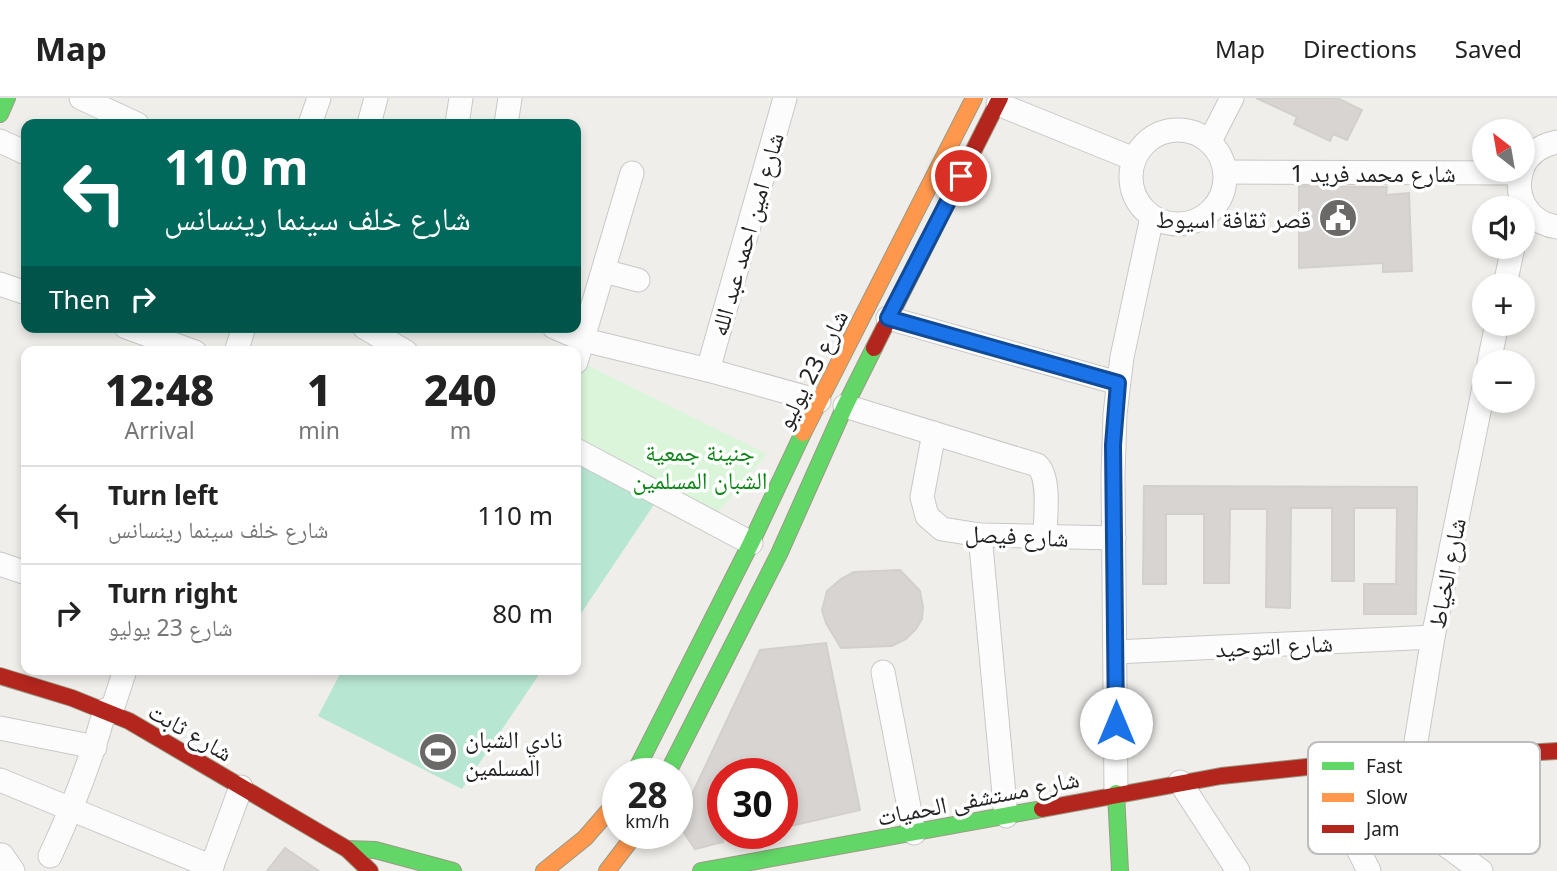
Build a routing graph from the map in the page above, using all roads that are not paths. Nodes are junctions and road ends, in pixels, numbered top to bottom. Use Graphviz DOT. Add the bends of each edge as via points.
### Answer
graph roads {
  1 [pos="7,98"];
  2 [pos="81,98"];
  3 [pos="319,98"];
  4 [pos="376,98"];
  5 [pos="461,98"];
  6 [pos="510,98"];
  7 [pos="785,98"];
  8 [pos="974,98"];
  9 [pos="1232,98"];
  10 [pos="999,101"];
  11 [pos="0,114"];
  12 [pos="126,119"];
  13 [pos="312,119"];
  14 [pos="370,119"];
  15 [pos="458,119"];
  16 [pos="507,119"];
  17 [pos="0,141"];
  18 [pos="1210,141"];
  19 [pos="1557,142"];
  20 [pos="21,151"];
  21 [pos="1535,152"];
  22 [pos="1134,159"];
  23 [pos="1472,170"];
  24 [pos="1226,172"];
  25 [pos="632,173"];
  26 [pos="1152,217"];
  27 [pos="1535,218"];
  28 [pos="1557,227"];
  29 [pos="604,271"];
  30 [pos="638,281"];
  31 [pos="0,284"];
  32 [pos="21,291"];
  33 [pos="888,318"];
  34 [pos="152,333"];
  35 [pos="374,333"];
  36 [pos="568,333"];
  37 [pos="584,340"];
  38 [pos="191,342"];
  39 [pos="396,346"];
  40 [pos="581,348"];
  41 [pos="708,370"];
  42 [pos="1118,383"];
  43 [pos="819,401"];
  44 [pos="845,406"];
  45 [pos="1479,413"];
  46 [pos="934,433"];
  47 [pos="581,453"];
  48 [pos="980,535"];
  49 [pos="1045,537"];
  50 [pos="1114,538"];
  51 [pos="751,543"];
  52 [pos="0,564"];
  53 [pos="21,571"];
  54 [pos="1433,637"];
  55 [pos="1115,652"];
  56 [pos="883,672"];
  57 [pos="123,675"];
  58 [pos="0,676"];
  59 [pos="108,711"];
  60 [pos="0,728"];
  61 [pos="1416,742"];
  62 [pos="95,747"];
  63 [pos="642,758"];
  64 [pos="675,758"];
  65 [pos="1308,767"];
  66 [pos="0,780"];
  67 [pos="1180,782"];
  68 [pos="241,787"];
  69 [pos="1116,793"];
  70 [pos="72,809"];
  71 [pos="1006,816"];
  72 [pos="602,820"];
  73 [pos="914,833"];
  74 [pos="347,849"];
  75 [pos="624,849"];
  76 [pos="1360,854"];
  77 [pos="1458,854"];
  78 [pos="50,856"];
  79 [pos="211,869"];
  80 [pos="370,871"];
  81 [pos="453,871"];
  82 [pos="544,871"];
  83 [pos="607,871"];
  84 [pos="701,871"];
  85 [pos="1120,871"];
  86 [pos="1238,871"];
  87 [pos="1368,871"];
  88 [pos="1481,871"];
  1 -- 11 [label="main road"];
  2 -- 12 [label="street"];
  3 -- 13 [label="street"];
  4 -- 14 [label="street"];
  5 -- 15 [label="street"];
  6 -- 16 [label="street"];
  7 -- 41 [label="street, شارع امين احمد عبد الله"];
  8 -- 43 [label="main road, شارع 23 يوليو"];
  9 -- 18 [label="street"];
  10 -- 22 [label="street"];
  10 -- 33 [label="main road, شارع 23 يوليو"];
  17 -- 20 [label="street"];
  18 -- 22 [label="street" via="1187,130 1161,133"];
  18 -- 24 [label="street"];
  19 -- 21 [label="street"];
  22 -- 26 [label="street" via="1131,185"];
  23 -- 24 [label="street, شارع محمد فريد 1"];
  24 -- 26 [label="street" via="1219,201 1203,217 1181,224"];
  25 -- 29 [label="street"];
  26 -- 42 [label="street"];
  27 -- 28 [label="street"];
  29 -- 30 [label="street"];
  29 -- 37 [label="street"];
  31 -- 32 [label="street"];
  33 -- 42 [label="street"];
  33 -- 44 [label="main road, شارع 23 يوليو"];
  34 -- 38 [label="street"];
  35 -- 39 [label="street"];
  36 -- 37 [label="street"];
  37 -- 40 [label="street"];
  37 -- 41 [label="street"];
  41 -- 43 [label="street"];
  42 -- 50 [label="street"];
  43 -- 51 [label="main road, شارع 23 يوليو"];
  44 -- 46 [label="street"];
  44 -- 64 [label="main road, شارع 23 يوليو" via="779,554"];
  45 -- 54 [label="street, شارع الخياط"];
  46 -- 48 [label="street, شارع فيصل" via="922,497 927,516 942,529"];
  46 -- 49 [label="street" via="1041,469"];
  47 -- 51 [label="street"];
  48 -- 49 [label="street, شارع فيصل"];
  48 -- 71 [label="street"];
  49 -- 50 [label="street, شارع فيصل"];
  50 -- 55 [label="street"];
  51 -- 63 [label="main road, شارع 23 يوليو"];
  52 -- 53 [label="street"];
  54 -- 55 [label="street, شارع التوحيد"];
  54 -- 61 [label="street, شارع الخياط"];
  55 -- 69 [label="street"];
  56 -- 73 [label="street"];
  57 -- 59 [label="street"];
  58 -- 59 [label="main road, شارع ثابت"];
  59 -- 62 [label="street"];
  59 -- 68 [label="main road, شارع ثابت"];
  60 -- 62 [label="street"];
  62 -- 70 [label="street"];
  65 -- 67 [label="main road, شارع مستشفى الحميات"];
  66 -- 70 [label="street"];
  67 -- 69 [label="main road, شارع مستشفى الحميات"];
  67 -- 86 [label="street"];
  68 -- 74 [label="main road, شارع ثابت"];
  68 -- 79 [label="street"];
  69 -- 71 [label="main road, شارع مستشفى الحميات"];
  69 -- 85 [label="main road"];
  70 -- 78 [label="street"];
  70 -- 79 [label="street"];
  71 -- 73 [label="main road, شارع مستشفى الحميات"];
  72 -- 82 [label="main road" via="570,859"];
  73 -- 84 [label="main road, شارع مستشفى الحميات"];
  74 -- 80 [label="main road, شارع ثابت"];
  74 -- 81 [label="main road, شارع ثابت" via="375,850"];
  75 -- 83 [label="main road"];
  76 -- 87 [label="street"];
  77 -- 88 [label="street"];
}
